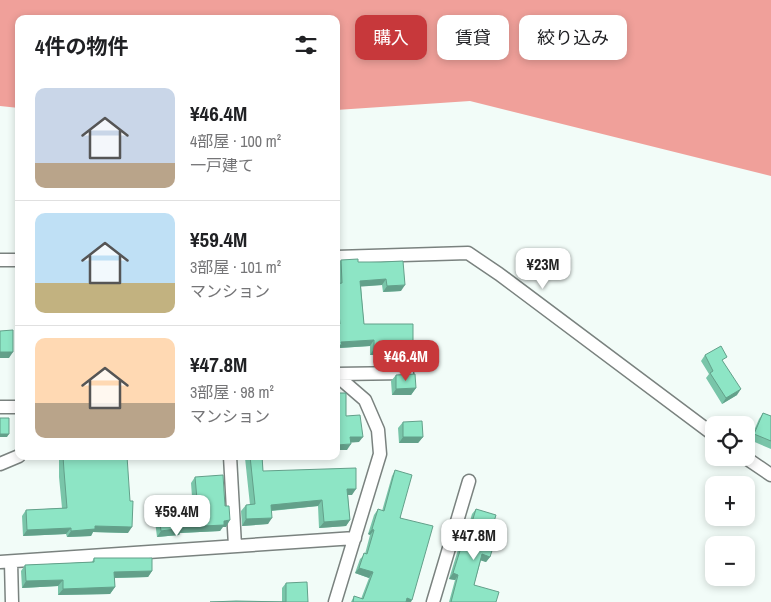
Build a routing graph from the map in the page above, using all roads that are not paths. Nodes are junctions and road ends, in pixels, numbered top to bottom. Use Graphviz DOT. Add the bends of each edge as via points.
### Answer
graph roads {
  1 [pos="340,257"];
  2 [pos="0,260"];
  3 [pos="15,260"];
  4 [pos="407,373"];
  5 [pos="340,374"];
  6 [pos="340,377"];
  7 [pos="15,406"];
  8 [pos="0,407"];
  9 [pos="705,428"];
  10 [pos="15,458"];
  11 [pos="230,460"];
  12 [pos="0,464"];
  13 [pos="755,464"];
  14 [pos="771,475"];
  15 [pos="469,481"];
  16 [pos="355,538"];
  17 [pos="235,546"];
  18 [pos="6,562"];
  19 [pos="12,602"];
  20 [pos="335,602"];
  21 [pos="433,602"];
  1 -- 9 [label="street" via="468,253"];
  2 -- 3 [label="street"];
  4 -- 5 [label="street"];
  6 -- 16 [label="street" via="366,400 378,430 380,454"];
  7 -- 8 [label="street"];
  10 -- 12 [label="street"];
  11 -- 17 [label="street"];
  13 -- 14 [label="street"];
  15 -- 21 [label="street"];
  16 -- 17 [label="street"];
  16 -- 20 [label="street"];
  17 -- 18 [label="street"];
  18 -- 19 [label="street"];
}
